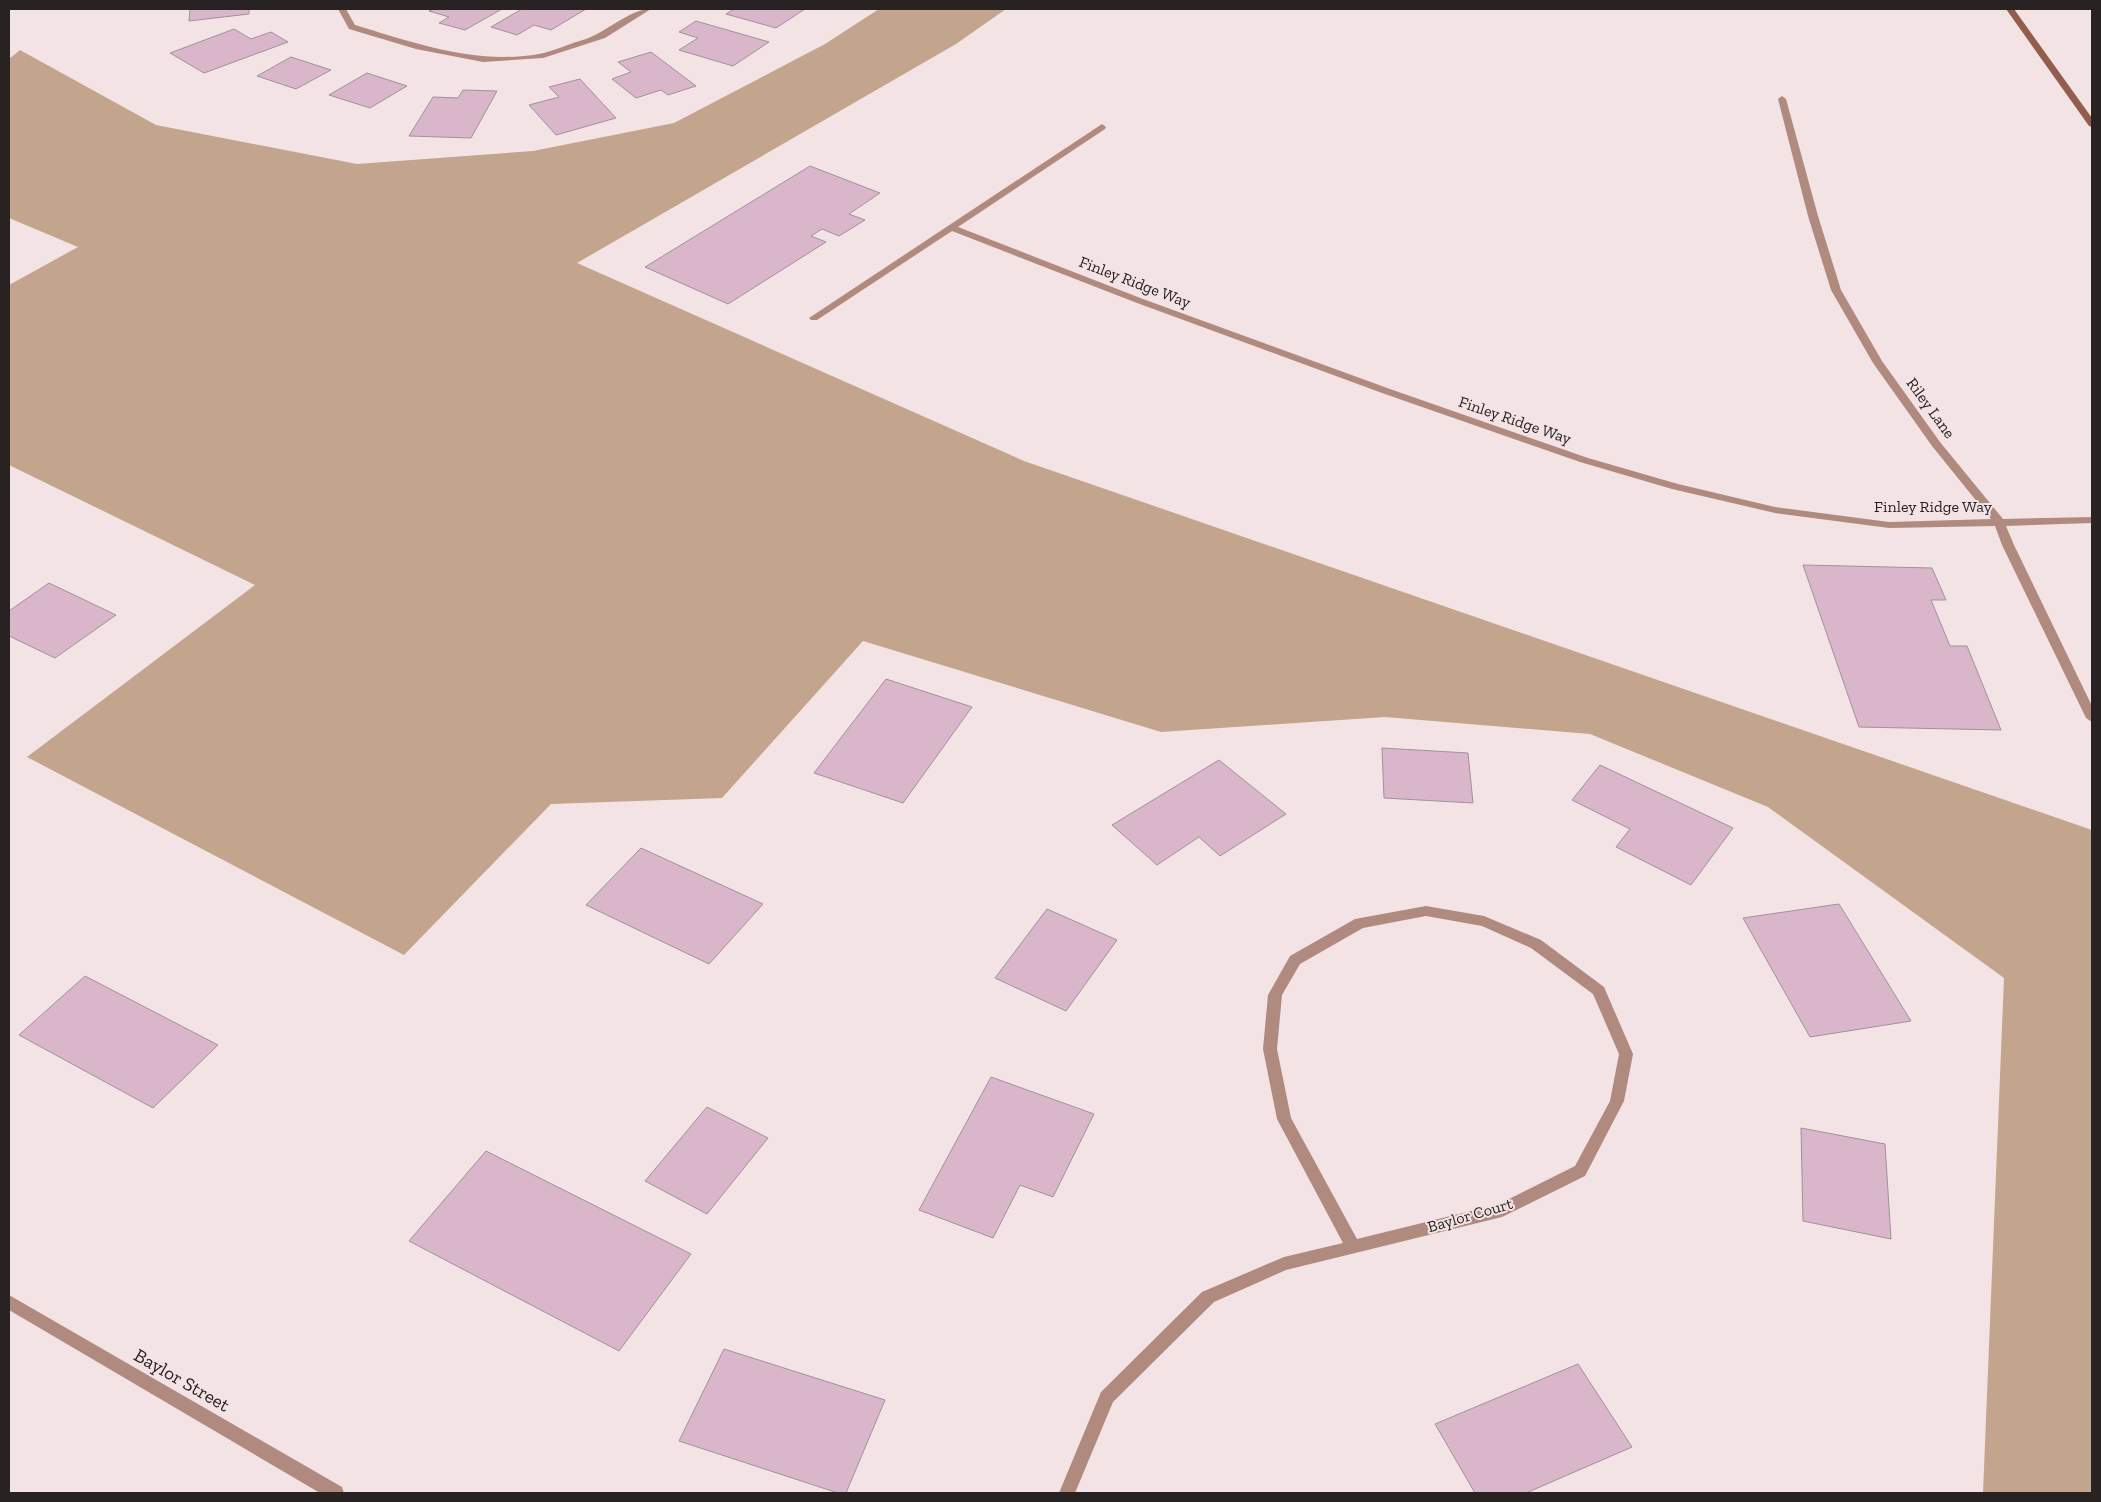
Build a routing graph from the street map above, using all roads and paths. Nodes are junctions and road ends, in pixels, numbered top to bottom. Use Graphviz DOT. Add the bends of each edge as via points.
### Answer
graph roads {
  1 [pos="342,9"];
  2 [pos="646,9"];
  3 [pos="2010,9"];
  4 [pos="1782,99"];
  5 [pos="2092,124"];
  6 [pos="1102,127"];
  7 [pos="953,228"];
  8 [pos="814,318"];
  9 [pos="2092,520"];
  10 [pos="1999,521"];
  11 [pos="2092,718"];
  12 [pos="1353,1247"];
  13 [pos="9,1302"];
  14 [pos="336,1493"];
  15 [pos="1067,1493"];
  1 -- 2 [label="street" via="352,27 419,47 483,60 540,56 576,45 602,36"];
  3 -- 5 [label="main road"];
  4 -- 10 [label="street, Riley Lane" via="1836,290 1877,362 1936,444"];
  6 -- 7 [label="street"];
  7 -- 8 [label="street"];
  7 -- 10 [label="street, Finley Ridge Way" via="1386,391 1584,460 1676,487 1775,510 1889,525"];
  9 -- 10 [label="street, Finley Ridge Way"];
  10 -- 11 [label="street, Riley Lane"];
  12 -- 12 [label="street, Baylor Court" via="1502,1210 1580,1171 1617,1101 1626,1054 1599,992 1536,944 1484,921 1426,912 1360,923 1295,960 1275,995 1270,1049 1284,1119"];
  12 -- 15 [label="street, Baylor Court" via="1284,1264 1208,1296 1107,1397"];
  13 -- 14 [label="street, Baylor Street"];
}
